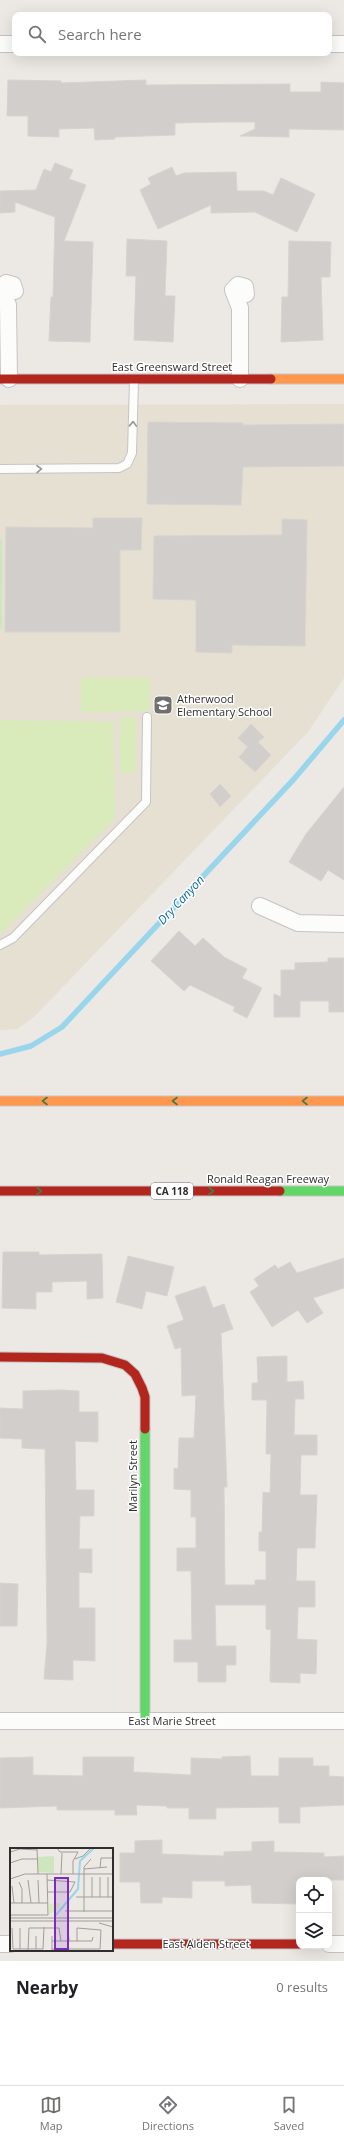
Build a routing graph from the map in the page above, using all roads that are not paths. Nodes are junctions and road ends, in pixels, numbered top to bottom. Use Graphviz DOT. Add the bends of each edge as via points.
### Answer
graph roads {
  1 [pos="0,44"];
  2 [pos="12,44"];
  3 [pos="332,44"];
  4 [pos="344,44"];
  5 [pos="15,291"];
  6 [pos="246,294"];
  7 [pos="4,379"];
  8 [pos="134,379"];
  9 [pos="240,379"];
  10 [pos="344,379"];
  11 [pos="0,469"];
  12 [pos="147,717"];
  13 [pos="260,906"];
  14 [pos="344,924"];
  15 [pos="0,945"];
  16 [pos="344,1100"];
  17 [pos="0,1101"];
  18 [pos="0,1191"];
  19 [pos="344,1191"];
  20 [pos="0,1357"];
  21 [pos="0,1721"];
  22 [pos="145,1721"];
  23 [pos="344,1721"];
  24 [pos="113,1944"];
  25 [pos="296,1944"];
  26 [pos="332,1944"];
  27 [pos="344,1944"];
  1 -- 2 [label="street"];
  3 -- 4 [label="street"];
  5 -- 7 [label="street" via="13,284 6,283 1,288 8,305"];
  6 -- 9 [label="street" via="245,287 238,285 233,290 240,308"];
  7 -- 8 [label="main road, East Greensward Street"];
  8 -- 9 [label="main road, East Greensward Street"];
  11 -- 8 [label="lane, one-way" via="119,468 127,464 132,453"];
  9 -- 10 [label="main road, East Greensward Street"];
  12 -- 15 [label="lane" via="146,802 13,938"];
  13 -- 14 [label="street" via="298,924"];
  16 -- 17 [label="main road, one-way"];
  18 -- 19 [label="main road, Ronald Reagan Freeway / CA 118, one-way"];
  20 -- 22 [label="main road, Marilyn Street" via="117,1360 130,1367 141,1380 145,1397"];
  21 -- 22 [label="street, East Marie Street"];
  22 -- 23 [label="street, East Marie Street"];
  24 -- 25 [label="main road, East Alden Street"];
  26 -- 27 [label="street"];
}
